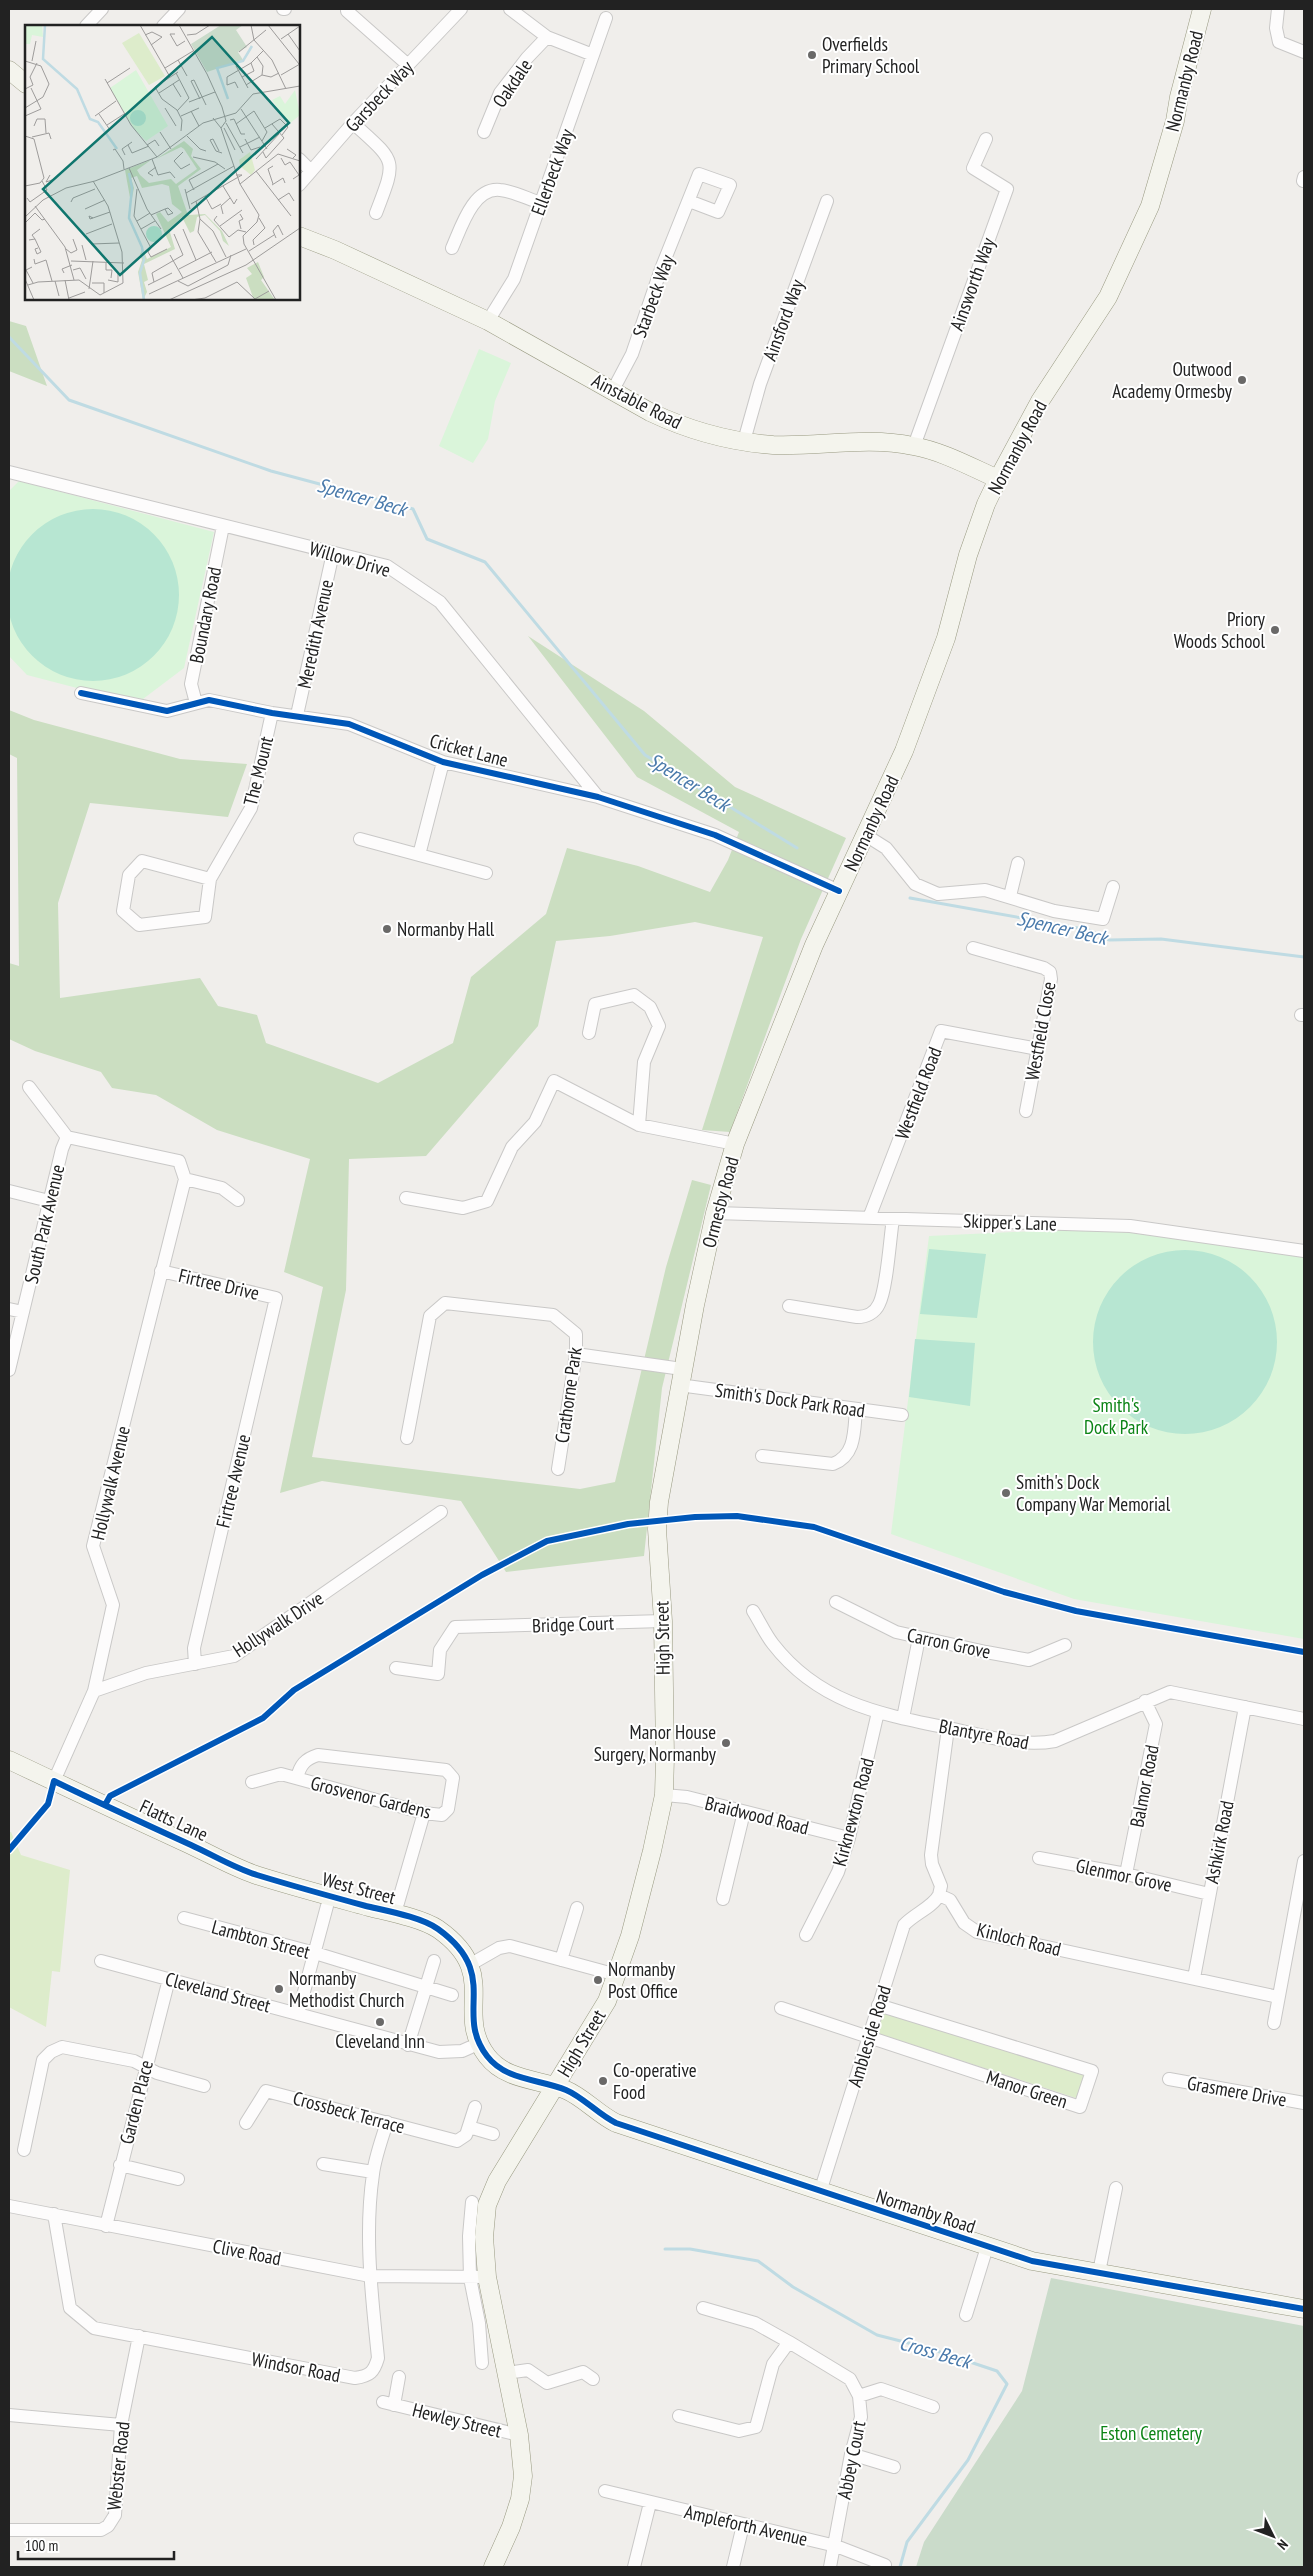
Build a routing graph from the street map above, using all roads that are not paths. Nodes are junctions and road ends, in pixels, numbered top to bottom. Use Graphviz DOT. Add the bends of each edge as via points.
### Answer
graph roads {
  1 [pos="102,9"];
  2 [pos="179,9"];
  3 [pos="461,9"];
  4 [pos="510,9"];
  5 [pos="1202,9"];
  6 [pos="1278,9"];
  7 [pos="347,11"];
  8 [pos="606,18"];
  9 [pos="87,25"];
  10 [pos="164,25"];
  11 [pos="547,37"];
  12 [pos="1304,52"];
  13 [pos="593,55"];
  14 [pos="408,65"];
  15 [pos="9,70"];
  16 [pos="25,83"];
  17 [pos="353,123"];
  18 [pos="484,132"];
  19 [pos="986,139"];
  20 [pos="300,160"];
  21 [pos="310,170"];
  22 [pos="300,184"];
  23 [pos="689,201"];
  24 [pos="826,201"];
  25 [pos="541,203"];
  26 [pos="376,213"];
  27 [pos="300,236"];
  28 [pos="452,248"];
  29 [pos="488,322"];
  30 [pos="613,390"];
  31 [pos="744,441"];
  32 [pos="914,446"];
  33 [pos="9,472"];
  34 [pos="998,479"];
  35 [pos="223,526"];
  36 [pos="333,553"];
  37 [pos="81,693"];
  38 [pos="196,703"];
  39 [pos="272,713"];
  40 [pos="297,715"];
  41 [pos="443,762"];
  42 [pos="598,797"];
  43 [pos="867,836"];
  44 [pos="360,839"];
  45 [pos="420,855"];
  46 [pos="1018,863"];
  47 [pos="486,873"];
  48 [pos="210,879"];
  49 [pos="1113,887"];
  50 [pos="839,891"];
  51 [pos="1010,896"];
  52 [pos="973,948"];
  53 [pos="589,1033"];
  54 [pos="1038,1049"];
  55 [pos="29,1087"];
  56 [pos="1026,1111"];
  57 [pos="639,1125"];
  58 [pos="67,1137"];
  59 [pos="735,1144"];
  60 [pos="185,1179"];
  61 [pos="9,1191"];
  62 [pos="406,1198"];
  63 [pos="238,1200"];
  64 [pos="49,1201"];
  65 [pos="715,1213"];
  66 [pos="869,1218"];
  67 [pos="892,1219"];
  68 [pos="1304,1251"];
  69 [pos="161,1272"];
  70 [pos="276,1298"];
  71 [pos="788,1306"];
  72 [pos="9,1309"];
  73 [pos="22,1312"];
  74 [pos="576,1354"];
  75 [pos="9,1370"];
  76 [pos="680,1377"];
  77 [pos="856,1409"];
  78 [pos="902,1415"];
  79 [pos="407,1438"];
  80 [pos="762,1456"];
  81 [pos="558,1469"];
  82 [pos="441,1512"];
  83 [pos="658,1529"];
  84 [pos="836,1602"];
  85 [pos="753,1611"];
  86 [pos="663,1621"];
  87 [pos="919,1638"];
  88 [pos="1065,1645"];
  89 [pos="195,1664"];
  90 [pos="396,1668"];
  91 [pos="94,1691"];
  92 [pos="1145,1701"];
  93 [pos="1245,1707"];
  94 [pos="878,1712"];
  95 [pos="903,1718"];
  96 [pos="1304,1719"];
  97 [pos="948,1728"];
  98 [pos="9,1760"];
  99 [pos="298,1778"];
  100 [pos="54,1781"];
  101 [pos="252,1782"];
  102 [pos="664,1795"];
  103 [pos="744,1812"];
  104 [pos="424,1813"];
  105 [pos="849,1838"];
  106 [pos="1039,1858"];
  107 [pos="226,1861"];
  108 [pos="1304,1861"];
  109 [pos="1126,1874"];
  110 [pos="1209,1894"];
  111 [pos="939,1895"];
  112 [pos="723,1899"];
  113 [pos="327,1906"];
  114 [pos="578,1908"];
  115 [pos="395,1913"];
  116 [pos="184,1918"];
  117 [pos="1291,1924"];
  118 [pos="1304,1927"];
  119 [pos="806,1935"];
  120 [pos="315,1953"];
  121 [pos="560,1960"];
  122 [pos="101,1961"];
  123 [pos="434,1961"];
  124 [pos="470,1964"];
  125 [pos="617,1975"];
  126 [pos="1194,1978"];
  127 [pos="168,1979"];
  128 [pos="427,1987"];
  129 [pos="452,1994"];
  130 [pos="1278,1996"];
  131 [pos="878,2005"];
  132 [pos="781,2008"];
  133 [pos="298,2014"];
  134 [pos="1274,2023"];
  135 [pos="868,2037"];
  136 [pos="480,2043"];
  137 [pos="408,2045"];
  138 [pos="145,2068"];
  139 [pos="1169,2079"];
  140 [pos="204,2086"];
  141 [pos="555,2086"];
  142 [pos="1304,2103"];
  143 [pos="475,2107"];
  144 [pos="387,2122"];
  145 [pos="246,2123"];
  146 [pos="467,2131"];
  147 [pos="492,2134"];
  148 [pos="24,2150"];
  149 [pos="323,2164"];
  150 [pos="120,2165"];
  151 [pos="373,2172"];
  152 [pos="178,2179"];
  153 [pos="1116,2188"];
  154 [pos="820,2192"];
  155 [pos="472,2202"];
  156 [pos="9,2206"];
  157 [pos="54,2214"];
  158 [pos="106,2226"];
  159 [pos="986,2247"];
  160 [pos="1099,2272"];
  161 [pos="370,2276"];
  162 [pos="478,2278"];
  163 [pos="703,2308"];
  164 [pos="1304,2309"];
  165 [pos="966,2315"];
  166 [pos="139,2336"];
  167 [pos="789,2342"];
  168 [pos="482,2363"];
  169 [pos="506,2373"];
  170 [pos="399,2377"];
  171 [pos="593,2379"];
  172 [pos="859,2396"];
  173 [pos="933,2407"];
  174 [pos="9,2415"];
  175 [pos="679,2416"];
  176 [pos="121,2425"];
  177 [pos="519,2435"];
  178 [pos="851,2454"];
  179 [pos="894,2467"];
  180 [pos="605,2491"];
  181 [pos="650,2503"];
  182 [pos="743,2525"];
  183 [pos="9,2530"];
  184 [pos="836,2546"];
  185 [pos="885,2565"];
  186 [pos="493,2567"];
  187 [pos="634,2567"];
  188 [pos="733,2567"];
  189 [pos="830,2567"];
  1 -- 9 [label="street"];
  2 -- 10 [label="street"];
  3 -- 14 [label="street, Garsbeck Way"];
  4 -- 11 [label="street"];
  5 -- 34 [label="main road, Normanby Road" via="1164,162 1131,251 1108,297 1040,401"];
  6 -- 12 [label="street" via="1276,28 1279,42"];
  7 -- 14 [label="street"];
  8 -- 13 [label="street, Ellerbeck Way"];
  11 -- 13 [label="street"];
  11 -- 18 [label="street, Oakdale" via="500,93"];
  13 -- 25 [label="street, Ellerbeck Way"];
  14 -- 17 [label="street, Garsbeck Way"];
  15 -- 16 [label="main road"];
  17 -- 21 [label="street, Garsbeck Way"];
  17 -- 26 [label="street" via="384,151 390,163 390,174"];
  19 -- 32 [label="street, Ainsworth Way" via="973,168 1007,189"];
  20 -- 21 [label="street"];
  21 -- 22 [label="street, Garsbeck Way"];
  23 -- 30 [label="street, Starbeck Way" via="632,354"];
  24 -- 31 [label="street, Ainsford Way" via="760,384"];
  25 -- 28 [label="street" via="502,190 491,190 477,199"];
  25 -- 29 [label="street, Ellerbeck Way" via="514,279"];
  27 -- 29 [label="main road, Ainstable Road"];
  29 -- 30 [label="main road, Ainstable Road"];
  30 -- 31 [label="main road, Ainstable Road" via="677,425"];
  31 -- 32 [label="main road, Ainstable Road" via="774,445 863,440"];
  32 -- 34 [label="main road, Ainstable Road"];
  33 -- 35 [label="street, Willow Drive"];
  34 -- 43 [label="main road, Normanby Road" via="974,538 946,638 904,751"];
  35 -- 36 [label="street, Willow Drive"];
  35 -- 38 [label="street, Boundary Road" via="191,684"];
  36 -- 40 [label="street, Meredith Avenue"];
  36 -- 42 [label="street, Willow Drive" via="387,566 440,602"];
  37 -- 38 [label="street, Cricket Lane" via="166,711"];
  38 -- 39 [label="street, Cricket Lane" via="209,700"];
  39 -- 40 [label="street, Cricket Lane"];
  39 -- 48 [label="street, The Mount" via="251,808"];
  40 -- 41 [label="street, Cricket Lane" via="349,724"];
  41 -- 42 [label="street, Cricket Lane"];
  41 -- 45 [label="street"];
  42 -- 50 [label="street, Cricket Lane" via="715,835"];
  43 -- 50 [label="main road, Normanby Road"];
  43 -- 51 [label="street" via="886,848 915,884 938,894 985,890"];
  44 -- 45 [label="street"];
  45 -- 47 [label="street"];
  46 -- 51 [label="street"];
  48 -- 48 [label="street, The Mount" via="205,917 139,925 123,911 129,876 142,861"];
  49 -- 51 [label="street" via="1103,918 1054,911"];
  50 -- 59 [label="main road, Ormesby Road" via="814,945"];
  52 -- 54 [label="street, Westfield Close" via="1050,972"];
  53 -- 57 [label="street" via="595,1004 634,996 650,1007 659,1026 644,1062"];
  54 -- 56 [label="street, Westfield Close"];
  54 -- 66 [label="street, Westfield Road" via="941,1031"];
  55 -- 58 [label="street"];
  57 -- 59 [label="street"];
  57 -- 62 [label="street" via="554,1081 535,1122 512,1147 487,1201 463,1208"];
  58 -- 60 [label="street" via="179,1161"];
  58 -- 64 [label="street, South Park Avenue"];
  59 -- 65 [label="main road, Ormesby Road"];
  60 -- 63 [label="street" via="222,1188"];
  60 -- 69 [label="street, Hollywalk Avenue"];
  61 -- 64 [label="street"];
  64 -- 73 [label="street, South Park Avenue"];
  65 -- 66 [label="street, Skipper's Lane"];
  65 -- 76 [label="main road, Ormesby Road"];
  66 -- 67 [label="street, Skipper's Lane"];
  67 -- 68 [label="street, Skipper's Lane" via="1130,1226"];
  67 -- 71 [label="street" via="881,1298 873,1311 857,1317"];
  69 -- 70 [label="street, Firtree Drive"];
  69 -- 91 [label="street, Hollywalk Avenue" via="93,1546 113,1605"];
  70 -- 89 [label="street, Firtree Avenue" via="194,1648"];
  72 -- 73 [label="street"];
  73 -- 75 [label="street, South Park Avenue"];
  74 -- 76 [label="street, Smith's Dock Park Road"];
  74 -- 79 [label="street, Crathorne Park" via="576,1334 553,1315 445,1304 430,1316"];
  74 -- 81 [label="street, Crathorne Park"];
  76 -- 77 [label="street, Smith's Dock Park Road"];
  76 -- 83 [label="main road, Ormesby Road" via="662,1472"];
  77 -- 78 [label="street, Smith's Dock Park Road"];
  77 -- 80 [label="street" via="851,1449 840,1461 833,1464"];
  82 -- 89 [label="street, Hollywalk Drive" via="234,1656"];
  83 -- 86 [label="main road, High Street"];
  84 -- 87 [label="street, Carron Grove" via="896,1632"];
  85 -- 94 [label="street, Blantyre Road" via="776,1648 813,1683 835,1698"];
  86 -- 90 [label="street, Bridge Court" via="455,1627 440,1650 438,1674"];
  86 -- 102 [label="main road, High Street"];
  87 -- 88 [label="street, Carron Grove" via="1029,1660"];
  87 -- 95 [label="street"];
  89 -- 91 [label="street, Hollywalk Drive" via="146,1673"];
  91 -- 100 [label="street, Hollywalk Avenue"];
  92 -- 93 [label="street, Blantyre Road" via="1170,1692"];
  92 -- 97 [label="street, Blantyre Road" via="1055,1741 1036,1745"];
  92 -- 109 [label="street, Balmor Road" via="1156,1724"];
  93 -- 96 [label="street, Blantyre Road"];
  93 -- 110 [label="street, Ashkirk Road"];
  94 -- 95 [label="street, Blantyre Road"];
  94 -- 105 [label="street, Kirknewton Road"];
  95 -- 97 [label="street, Blantyre Road"];
  97 -- 111 [label="street" via="931,1855 941,1886"];
  98 -- 100 [label="main road, Flatts Lane"];
  99 -- 101 [label="street, Grosvenor Gardens" via="281,1774"];
  99 -- 104 [label="street, Grosvenor Gardens"];
  99 -- 104 [label="street, Grosvenor Gardens" via="301,1765 318,1755 446,1770 453,1778 448,1809 442,1815"];
  100 -- 107 [label="main road, Flatts Lane"];
  102 -- 103 [label="street, Braidwood Road" via="688,1797"];
  102 -- 125 [label="main road, High Street" via="635,1918"];
  103 -- 105 [label="street, Braidwood Road"];
  103 -- 112 [label="street"];
  104 -- 115 [label="street"];
  105 -- 119 [label="street, Kirknewton Road" via="838,1872"];
  106 -- 109 [label="street, Glenmor Grove"];
  107 -- 115 [label="main road, West Street" via="254,1874"];
  108 -- 117 [label="street"];
  109 -- 110 [label="street, Glenmor Grove"];
  110 -- 126 [label="street, Ashkirk Road"];
  111 -- 126 [label="street, Kinloch Road" via="950,1900 964,1923 977,1932"];
  111 -- 131 [label="street, Ambleside Road" via="936,1901 914,1914 904,1925"];
  113 -- 120 [label="street"];
  114 -- 121 [label="street"];
  115 -- 124 [label="main road, West Street" via="436,1928 458,1945"];
  116 -- 120 [label="street, Lambton Street"];
  117 -- 118 [label="street"];
  117 -- 130 [label="street"];
  120 -- 128 [label="street, Lambton Street"];
  120 -- 133 [label="street"];
  121 -- 124 [label="street" via="510,1946 499,1948"];
  121 -- 125 [label="street"];
  122 -- 127 [label="street, Cleveland Street"];
  123 -- 128 [label="street"];
  124 -- 136 [label="main road" via="474,1979 474,2027"];
  125 -- 141 [label="main road, High Street" via="594,2025"];
  126 -- 130 [label="street, Kinloch Road"];
  127 -- 133 [label="street, Cleveland Street"];
  127 -- 138 [label="street, Garden Place"];
  128 -- 129 [label="street, Lambton Street"];
  128 -- 137 [label="street"];
  130 -- 134 [label="street"];
  131 -- 135 [label="street, Ambleside Road"];
  131 -- 135 [label="street, Manor Green" via="1092,2071 1080,2107"];
  132 -- 135 [label="street"];
  133 -- 137 [label="street, Cleveland Street"];
  135 -- 154 [label="street, Ambleside Road"];
  136 -- 137 [label="street, Cleveland Street" via="453,2053"];
  136 -- 141 [label="main road" via="497,2066 516,2076"];
  138 -- 140 [label="street"];
  138 -- 148 [label="street" via="134,2061 71,2048 62,2047 51,2052 43,2060 39,2072"];
  138 -- 150 [label="street, Garden Place"];
  139 -- 142 [label="street, Grasmere Drive"];
  141 -- 154 [label="main road, Normanby Road" via="568,2091 602,2116 632,2130"];
  141 -- 162 [label="main road, High Street" via="497,2181 487,2206"];
  143 -- 146 [label="street"];
  144 -- 145 [label="street, Crossbeck Terrace" via="266,2091"];
  144 -- 146 [label="street, Crossbeck Terrace" via="457,2141"];
  144 -- 151 [label="street, Windsor Road"];
  146 -- 147 [label="street"];
  149 -- 151 [label="street"];
  150 -- 152 [label="street"];
  150 -- 158 [label="street, Garden Place"];
  151 -- 161 [label="street, Windsor Road"];
  153 -- 160 [label="street"];
  154 -- 159 [label="main road, Normanby Road"];
  155 -- 162 [label="street" via="469,2236"];
  156 -- 157 [label="street, Clive Road"];
  157 -- 158 [label="street, Clive Road"];
  157 -- 166 [label="street, Windsor Road" via="70,2308 94,2328"];
  158 -- 161 [label="street, Clive Road"];
  159 -- 160 [label="main road, Normanby Road" via="1032,2261"];
  159 -- 165 [label="street"];
  160 -- 164 [label="main road, Normanby Road"];
  161 -- 162 [label="street, Clive Road"];
  161 -- 166 [label="street, Windsor Road" via="378,2358 367,2376 355,2378"];
  162 -- 168 [label="street"];
  162 -- 169 [label="main road, High Street"];
  163 -- 167 [label="street, Abbey Court" via="755,2323"];
  166 -- 176 [label="street, Webster Road"];
  167 -- 172 [label="street, Abbey Court" via="850,2379"];
  167 -- 175 [label="street" via="773,2364 756,2427 739,2430"];
  169 -- 171 [label="street" via="528,2370 547,2383 583,2372"];
  169 -- 177 [label="main road, High Street"];
  170 -- 177 [label="street, Hewley Street" via="389,2404"];
  172 -- 173 [label="street" via="881,2388"];
  172 -- 178 [label="street, Abbey Court" via="861,2417"];
  174 -- 176 [label="street"];
  176 -- 183 [label="street, Webster Road" via="115,2515 108,2526 101,2530"];
  177 -- 186 [label="main road, High Street" via="522,2457 520,2499 512,2527"];
  178 -- 179 [label="street"];
  178 -- 184 [label="street, Abbey Court"];
  180 -- 181 [label="street, Ampleforth Avenue"];
  181 -- 182 [label="street, Ampleforth Avenue"];
  181 -- 187 [label="street"];
  182 -- 184 [label="street, Ampleforth Avenue"];
  182 -- 188 [label="street"];
  184 -- 185 [label="street, Ampleforth Avenue"];
  184 -- 189 [label="street, Abbey Court"];
}
